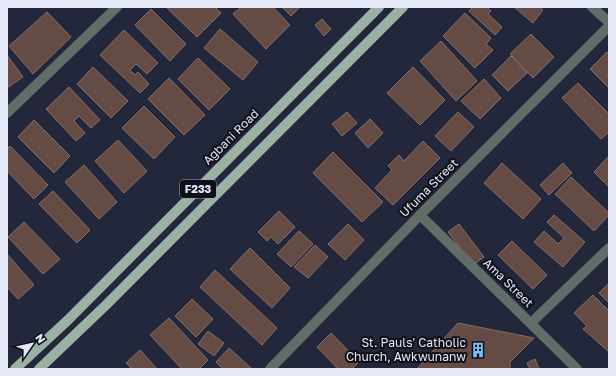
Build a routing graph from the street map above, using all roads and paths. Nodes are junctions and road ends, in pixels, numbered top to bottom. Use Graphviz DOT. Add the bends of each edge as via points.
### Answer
graph roads {
  1 [pos="379,7"];
  2 [pos="403,7"];
  3 [pos="592,7"];
  4 [pos="112,9"];
  5 [pos="609,22"];
  6 [pos="609,26"];
  7 [pos="7,113"];
  8 [pos="420,215"];
  9 [pos="609,248"];
  10 [pos="531,323"];
  11 [pos="15,369"];
  12 [pos="39,369"];
  13 [pos="270,369"];
  14 [pos="577,369"];
  1 -- 11 [label="main road, Agbani Road / F233" via="68,320"];
  2 -- 12 [label="main road, F233"];
  3 -- 5 [label="street"];
  4 -- 7 [label="street"];
  6 -- 8 [label="street, Ufuma Street"];
  8 -- 10 [label="street, Ama Street"];
  8 -- 13 [label="street, Ufuma Street"];
  9 -- 10 [label="street"];
  10 -- 14 [label="street, Ama Street"];
}
